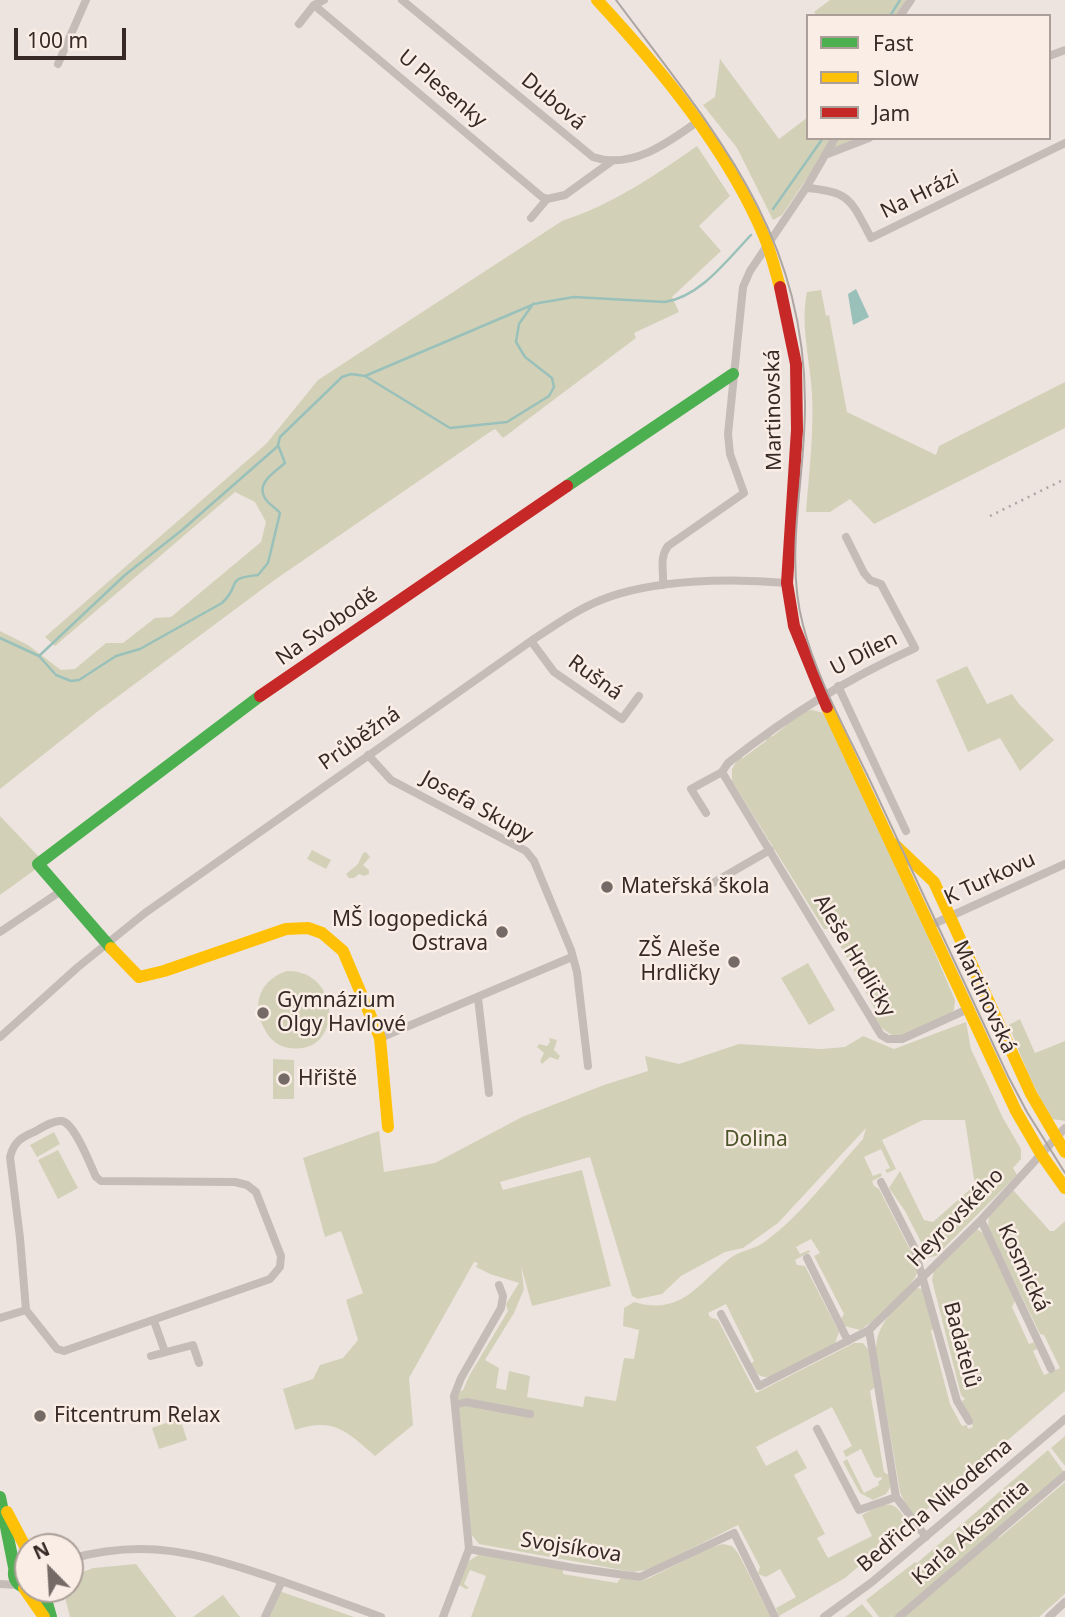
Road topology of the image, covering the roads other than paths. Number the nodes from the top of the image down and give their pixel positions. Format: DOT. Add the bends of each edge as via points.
graph roads {
  1 [pos="86,0"];
  2 [pos="324,0"];
  3 [pos="402,0"];
  4 [pos="597,0"];
  5 [pos="314,5"];
  6 [pos="299,24"];
  7 [pos="58,64"];
  8 [pos="697,122"];
  9 [pos="834,140"];
  10 [pos="864,140"];
  11 [pos="1065,143"];
  12 [pos="825,155"];
  13 [pos="612,161"];
  14 [pos="806,188"];
  15 [pos="547,199"];
  16 [pos="531,218"];
  17 [pos="767,245"];
  18 [pos="733,374"];
  19 [pos="846,537"];
  20 [pos="787,583"];
  21 [pos="663,585"];
  22 [pos="531,640"];
  23 [pos="838,686"];
  24 [pos="639,696"];
  25 [pos="822,696"];
  26 [pos="368,755"];
  27 [pos="722,772"];
  28 [pos="706,813"];
  29 [pos="878,817"];
  30 [pos="906,831"];
  31 [pos="770,850"];
  32 [pos="1065,864"];
  33 [pos="61,891"];
  34 [pos="699,891"];
  35 [pos="949,917"];
  36 [pos="929,926"];
  37 [pos="0,932"];
  38 [pos="107,943"];
  39 [pos="572,957"];
  40 [pos="478,998"];
  41 [pos="968,1009"];
  42 [pos="0,1037"];
  43 [pos="380,1038"];
  44 [pos="588,1066"];
  45 [pos="489,1093"];
  46 [pos="388,1127"];
  47 [pos="1060,1133"];
  48 [pos="1065,1152"];
  49 [pos="1041,1154"];
  50 [pos="881,1182"];
  51 [pos="1065,1188"];
  52 [pos="981,1220"];
  53 [pos="807,1258"];
  54 [pos="924,1276"];
  55 [pos="499,1285"];
  56 [pos="26,1310"];
  57 [pos="721,1314"];
  58 [pos="0,1318"];
  59 [pos="154,1321"];
  60 [pos="869,1330"];
  61 [pos="848,1341"];
  62 [pos="165,1352"];
  63 [pos="151,1356"];
  64 [pos="199,1363"];
  65 [pos="1051,1369"];
  66 [pos="454,1405"];
  67 [pos="530,1414"];
  68 [pos="1065,1419"];
  69 [pos="969,1421"];
  70 [pos="817,1429"];
  71 [pos="1065,1475"];
  72 [pos="896,1497"];
  73 [pos="0,1498"];
  74 [pos="18,1533"];
  75 [pos="926,1537"];
  76 [pos="470,1549"];
  77 [pos="84,1557"];
  78 [pos="14,1558"];
  79 [pos="282,1581"];
  80 [pos="1065,1602"];
  81 [pos="265,1617"];
  82 [pos="382,1617"];
  83 [pos="443,1617"];
  84 [pos="775,1617"];
  85 [pos="824,1617"];
  86 [pos="899,1617"];
  87 [pos="1049,1617"];
  1 -- 7 [label="street"];
  2 -- 5 [label="street"];
  3 -- 13 [label="street, Dubová" via="587,153"];
  4 -- 8 [label="street, Martinovská" via="633,37"];
  5 -- 6 [label="street"];
  5 -- 15 [label="street, U Plesenky"];
  8 -- 13 [label="street" via="645,154"];
  8 -- 17 [label="street, Martinovská" via="743,192"];
  9 -- 12 [label="street"];
  10 -- 12 [label="street"];
  11 -- 14 [label="street, Na Hrázi" via="871,238 842,194"];
  12 -- 14 [label="street"];
  13 -- 15 [label="street" via="565,195"];
  14 -- 17 [label="street"];
  15 -- 16 [label="street"];
  17 -- 18 [label="street" via="743,287"];
  17 -- 20 [label="street, Martinovská" via="787,309 797,376"];
  18 -- 21 [label="street" via="728,433 744,493 668,546 662,561"];
  18 -- 33 [label="street, Na Svobodě" via="260,696 37,864"];
  19 -- 23 [label="street, U Dílen" via="864,573 881,584 915,648"];
  20 -- 21 [label="street, Průběžná"];
  20 -- 25 [label="street, Martinovská" via="794,626"];
  21 -- 22 [label="street, Průběžná" via="600,600"];
  22 -- 24 [label="street, Rušná" via="554,672 622,719"];
  22 -- 26 [label="street, Průběžná"];
  23 -- 25 [label="street, U Dílen"];
  23 -- 30 [label="street"];
  25 -- 27 [label="street" via="758,739"];
  25 -- 29 [label="street, Martinovská"];
  26 -- 38 [label="street, Průběžná"];
  26 -- 39 [label="street, Josefa Skupy" via="391,780 526,851"];
  27 -- 28 [label="street" via="691,789"];
  27 -- 31 [label="street, Aleše Hrdličky"];
  29 -- 35 [label="street, Martinovská" via="897,850 929,874"];
  29 -- 36 [label="street, Martinovská"];
  31 -- 34 [label="street"];
  31 -- 41 [label="street, Aleše Hrdličky" via="881,1035 902,1039"];
  32 -- 35 [label="street, K Turkovu"];
  33 -- 37 [label="street"];
  33 -- 38 [label="street, Na Svobodě"];
  35 -- 36 [label="street, K Turkovu"];
  35 -- 47 [label="street, Martinovská" via="1028,1088"];
  36 -- 41 [label="street, Martinovská"];
  38 -- 42 [label="street, Průběžná"];
  38 -- 43 [label="street, Na Svobodě" via="139,977 286,929 308,928 322,933 343,951"];
  39 -- 40 [label="street"];
  39 -- 44 [label="street, Josefa Skupy"];
  40 -- 43 [label="street"];
  40 -- 45 [label="street"];
  41 -- 49 [label="street, Martinovská"];
  43 -- 46 [label="street"];
  47 -- 48 [label="street, Martinovská"];
  47 -- 49 [label="street, Heyrovského"];
  49 -- 51 [label="street, Martinovská"];
  49 -- 52 [label="street, Heyrovského"];
  50 -- 54 [label="street, Badatelů"];
  52 -- 54 [label="street, Heyrovského"];
  52 -- 65 [label="street, Kosmická"];
  53 -- 61 [label="street"];
  54 -- 60 [label="street, Heyrovského"];
  54 -- 69 [label="street, Badatelů" via="957,1401"];
  55 -- 66 [label="street" via="501,1308 461,1378"];
  56 -- 58 [label="street"];
  56 -- 59 [label="street" via="57,1349 64,1351"];
  56 -- 59 [label="street" via="10,1157 21,1138 58,1121 72,1128 102,1181 235,1182 256,1192 281,1256 280,1267 270,1279"];
  57 -- 61 [label="street, Heyrovského" via="758,1387"];
  59 -- 62 [label="street"];
  60 -- 61 [label="street, Heyrovského"];
  60 -- 72 [label="street"];
  62 -- 63 [label="street"];
  62 -- 64 [label="street" via="193,1345"];
  66 -- 67 [label="street" via="466,1402"];
  66 -- 76 [label="street"];
  68 -- 75 [label="street, Bedřicha Nikodema"];
  70 -- 72 [label="street" via="859,1510"];
  71 -- 86 [label="street, Karla Aksamita"];
  72 -- 75 [label="street"];
  73 -- 74 [label="street"];
  73 -- 78 [label="street"];
  75 -- 85 [label="street, Bedřicha Nikodema"];
  76 -- 83 [label="street"];
  76 -- 84 [label="street, Svojsíkova" via="640,1577 734,1533"];
  77 -- 79 [label="street" via="124,1550 181,1551"];
  79 -- 81 [label="street"];
  79 -- 82 [label="street"];
  80 -- 87 [label="street"];
}
